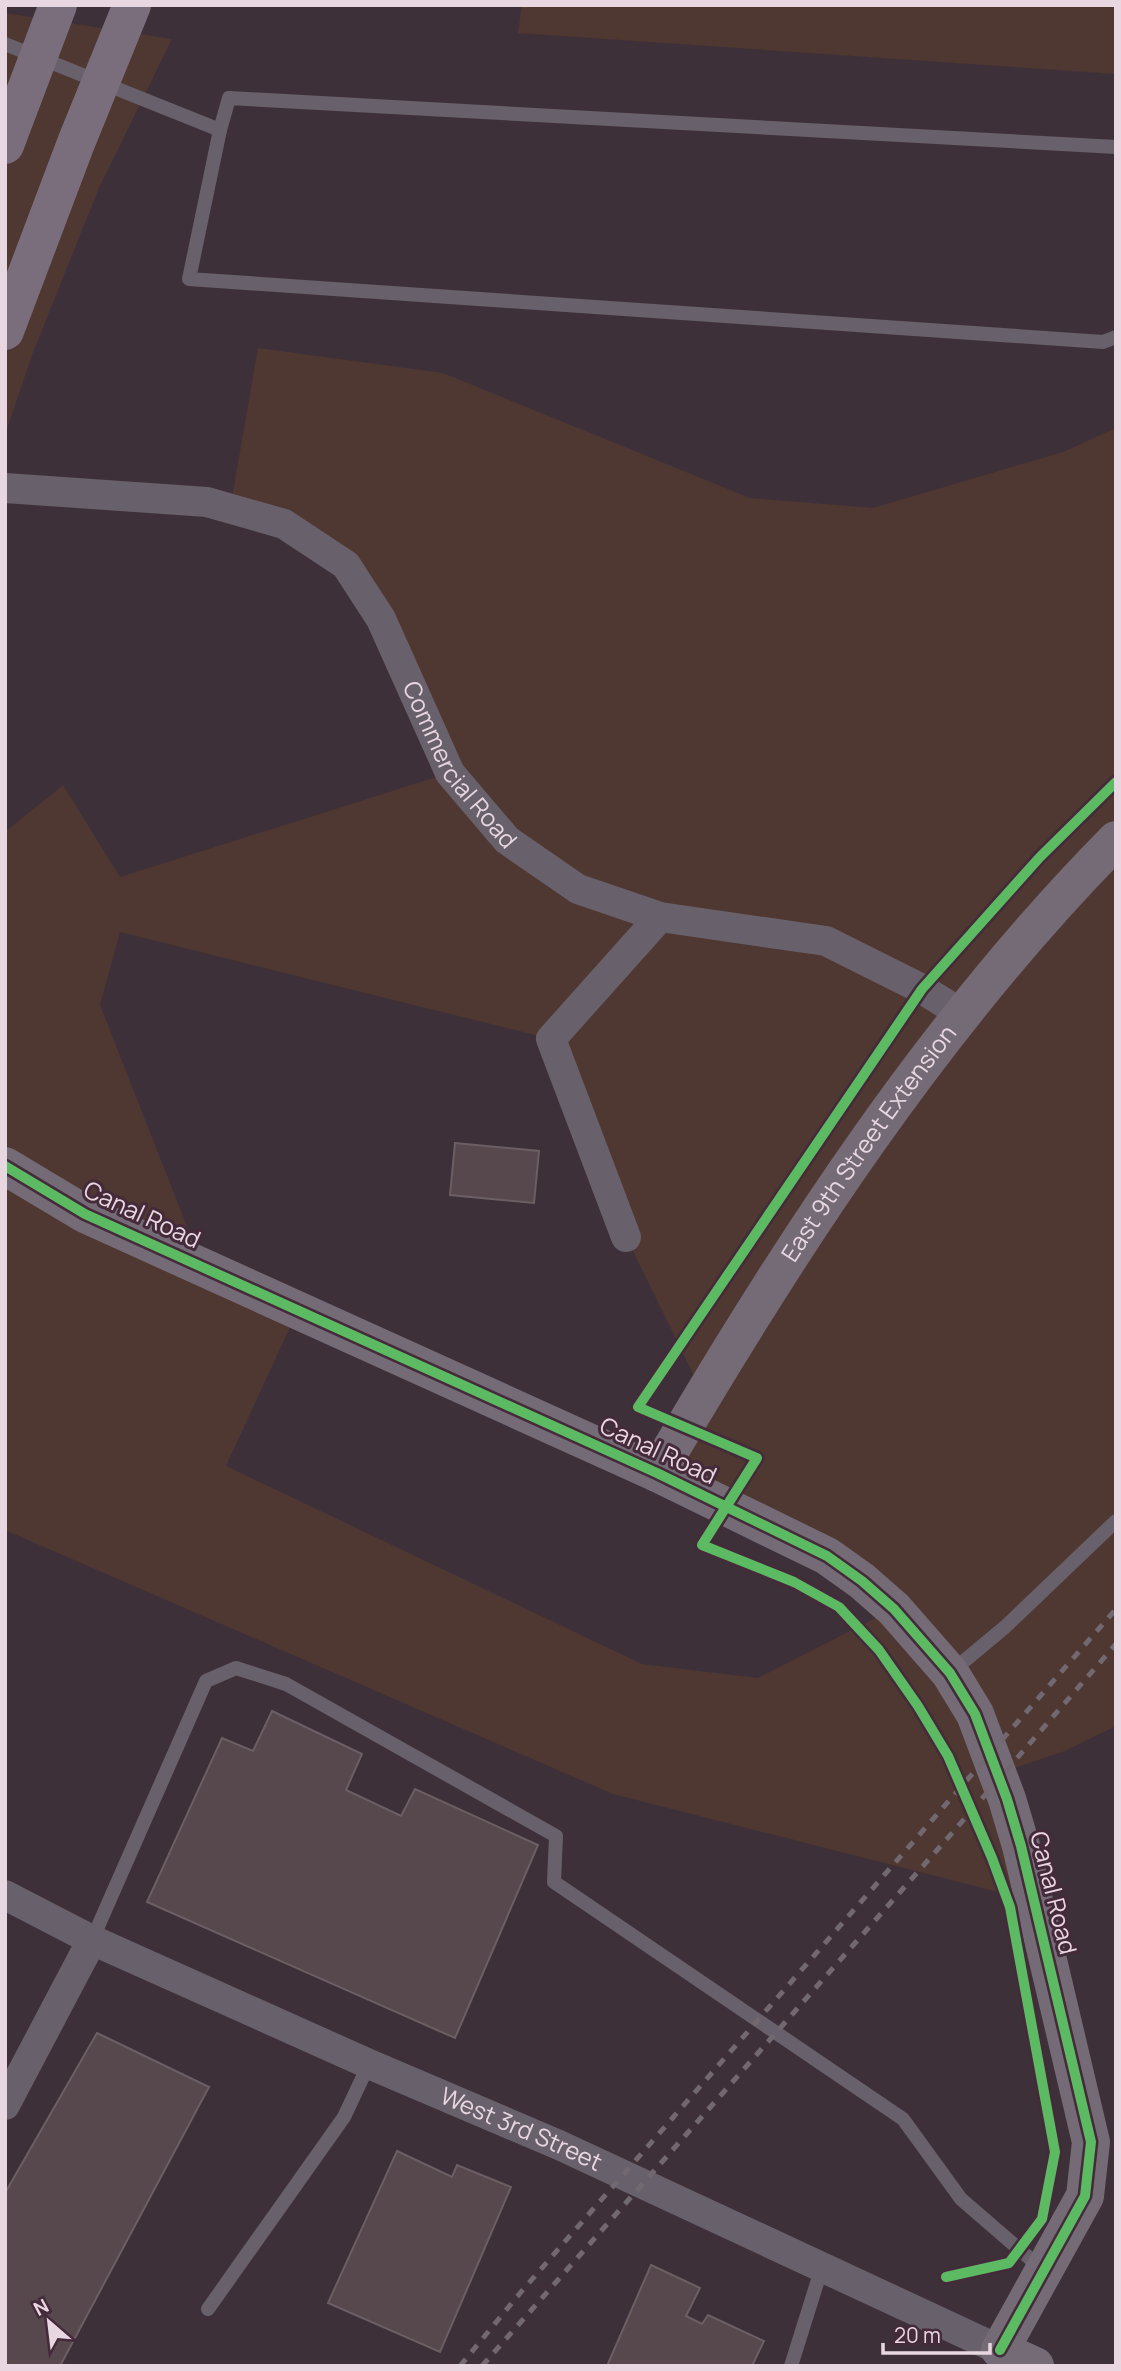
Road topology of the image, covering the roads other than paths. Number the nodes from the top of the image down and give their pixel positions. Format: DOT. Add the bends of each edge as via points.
graph roads {
  1 [pos="58,5"];
  2 [pos="132,5"];
  3 [pos="5,44"];
  4 [pos="220,130"];
  5 [pos="5,145"];
  6 [pos="1116,147"];
  7 [pos="5,331"];
  8 [pos="1116,337"];
  9 [pos="5,488"];
  10 [pos="1116,840"];
  11 [pos="660,917"];
  12 [pos="962,1014"];
  13 [pos="5,1166"];
  14 [pos="626,1237"];
  15 [pos="657,1473"];
  16 [pos="1116,1521"];
  17 [pos="950,1673"];
  18 [pos="5,1895"];
  19 [pos="92,1940"];
  20 [pos="369,2064"];
  21 [pos="5,2105"];
  22 [pos="822,2267"];
  23 [pos="1044,2270"];
  24 [pos="208,2309"];
  25 [pos="1000,2350"];
  26 [pos="792,2366"];
  27 [pos="1035,2366"];
  1 -- 5 [label="highway, bridge"];
  2 -- 7 [label="highway, bridge"];
  3 -- 4 [label="lane"];
  4 -- 6 [label="lane" via="229,98"];
  4 -- 8 [label="lane" via="189,279 1103,342"];
  9 -- 11 [label="street, Commercial Road" via="207,502 284,524 304,537 346,565 381,620 450,774 507,840 578,888"];
  10 -- 12 [label="street, East 9th Street Extension"];
  11 -- 12 [label="street, Commercial Road" via="826,941"];
  11 -- 14 [label="street" via="551,1039"];
  12 -- 15 [label="street, East 9th Street Extension" via="854,1161 744,1328"];
  13 -- 15 [label="street, Canal Road" via="85,1214"];
  15 -- 17 [label="street, Canal Road" via="827,1556 894,1609"];
  16 -- 17 [label="lane" via="1005,1628"];
  17 -- 23 [label="street, Canal Road" via="975,1714 1021,1846 1091,2142 1085,2196"];
  18 -- 19 [label="street, West 3rd Street"];
  19 -- 20 [label="street, West 3rd Street"];
  19 -- 21 [label="street"];
  19 -- 23 [label="lane" via="206,1681 236,1668 286,1684 556,1836 554,1882 903,2119 961,2199"];
  20 -- 22 [label="street, West 3rd Street" via="559,2145"];
  20 -- 24 [label="lane" via="344,2117"];
  22 -- 25 [label="street, West 3rd Street"];
  22 -- 26 [label="lane"];
  23 -- 25 [label="street, Canal Road"];
  25 -- 27 [label="street, West 3rd Street"];
}
